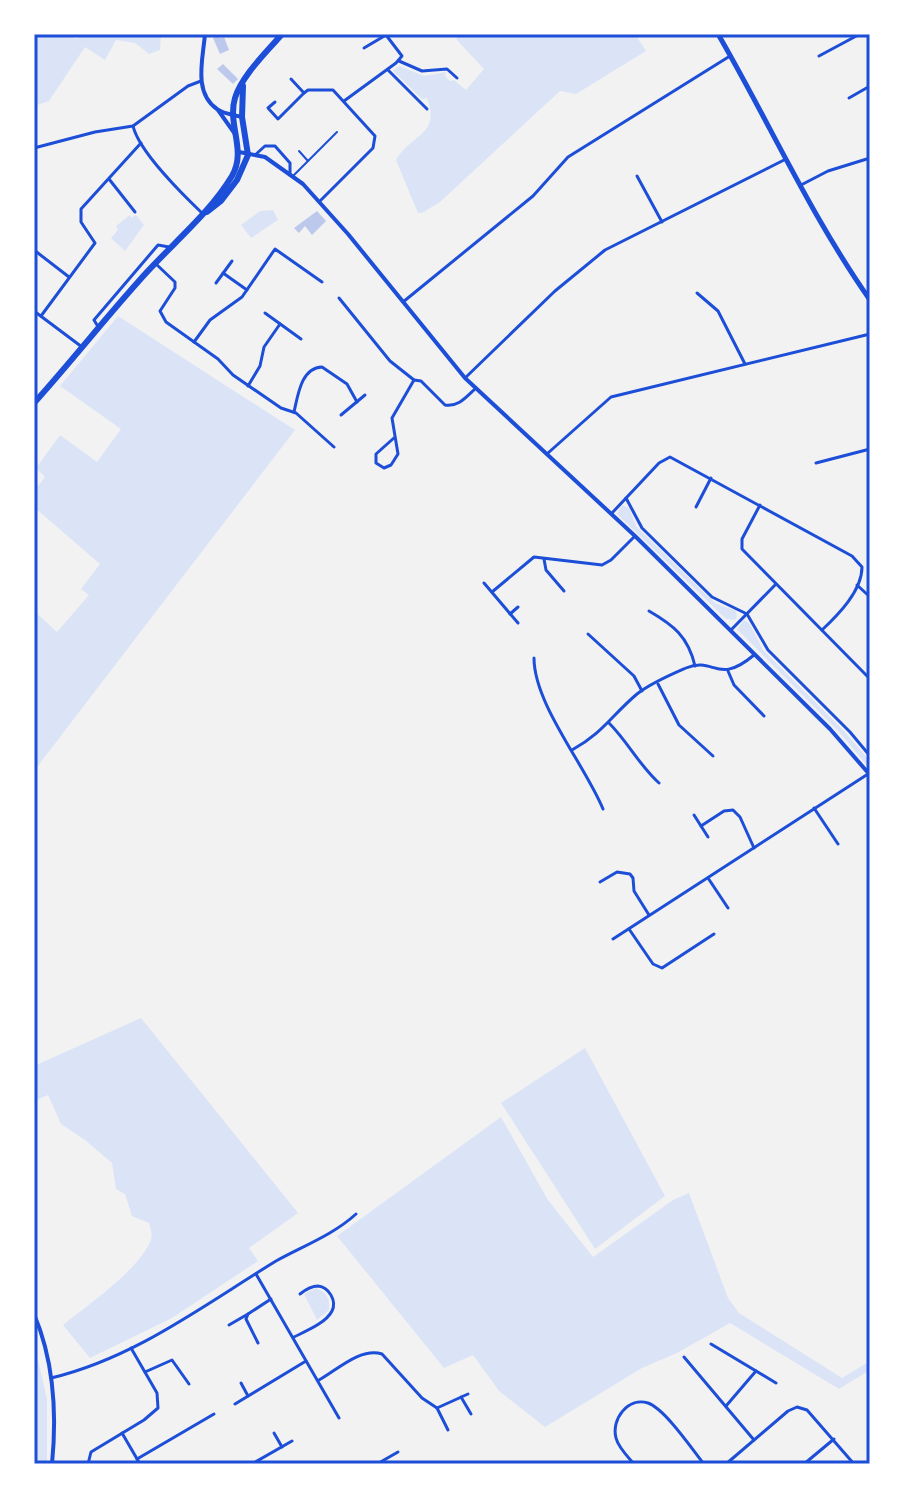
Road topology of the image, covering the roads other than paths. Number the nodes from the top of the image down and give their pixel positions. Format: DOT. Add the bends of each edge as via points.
graph roads {
  1 [pos="205,34"];
  2 [pos="282,34"];
  3 [pos="718,34"];
  4 [pos="860,34"];
  5 [pos="364,48"];
  6 [pos="730,56"];
  7 [pos="819,56"];
  8 [pos="399,61"];
  9 [pos="388,70"];
  10 [pos="453,76"];
  11 [pos="291,79"];
  12 [pos="201,81"];
  13 [pos="244,83"];
  14 [pos="870,86"];
  15 [pos="304,93"];
  16 [pos="849,98"];
  17 [pos="344,101"];
  18 [pos="275,102"];
  19 [pos="426,106"];
  20 [pos="218,110"];
  21 [pos="233,114"];
  22 [pos="242,117"];
  23 [pos="133,126"];
  24 [pos="337,132"];
  25 [pos="237,136"];
  26 [pos="141,143"];
  27 [pos="34,148"];
  28 [pos="299,151"];
  29 [pos="239,152"];
  30 [pos="252,155"];
  31 [pos="870,158"];
  32 [pos="787,159"];
  33 [pos="308,161"];
  34 [pos="291,176"];
  35 [pos="637,176"];
  36 [pos="109,179"];
  37 [pos="801,185"];
  38 [pos="319,201"];
  39 [pos="135,212"];
  40 [pos="203,215"];
  41 [pos="662,222"];
  42 [pos="170,248"];
  43 [pos="34,250"];
  44 [pos="232,261"];
  45 [pos="156,263"];
  46 [pos="223,273"];
  47 [pos="70,278"];
  48 [pos="322,282"];
  49 [pos="216,283"];
  50 [pos="247,290"];
  51 [pos="697,293"];
  52 [pos="339,298"];
  53 [pos="870,300"];
  54 [pos="403,302"];
  55 [pos="34,311"];
  56 [pos="265,313"];
  57 [pos="41,316"];
  58 [pos="280,324"];
  59 [pos="99,329"];
  60 [pos="870,334"];
  61 [pos="301,339"];
  62 [pos="194,342"];
  63 [pos="84,348"];
  64 [pos="745,364"];
  65 [pos="465,378"];
  66 [pos="414,380"];
  67 [pos="248,386"];
  68 [pos="476,388"];
  69 [pos="365,395"];
  70 [pos="357,402"];
  71 [pos="34,403"];
  72 [pos="294,412"];
  73 [pos="341,415"];
  74 [pos="395,437"];
  75 [pos="334,447"];
  76 [pos="870,449"];
  77 [pos="548,453"];
  78 [pos="816,463"];
  79 [pos="711,478"];
  80 [pos="626,498"];
  81 [pos="760,505"];
  82 [pos="696,507"];
  83 [pos="611,513"];
  84 [pos="635,536"];
  85 [pos="544,559"];
  86 [pos="484,583"];
  87 [pos="776,584"];
  88 [pos="857,585"];
  89 [pos="564,591"];
  90 [pos="492,592"];
  91 [pos="870,597"];
  92 [pos="518,607"];
  93 [pos="649,611"];
  94 [pos="510,614"];
  95 [pos="747,614"];
  96 [pos="518,623"];
  97 [pos="731,630"];
  98 [pos="822,630"];
  99 [pos="588,634"];
  100 [pos="755,654"];
  101 [pos="534,658"];
  102 [pos="695,666"];
  103 [pos="728,671"];
  104 [pos="870,679"];
  105 [pos="657,683"];
  106 [pos="642,691"];
  107 [pos="764,716"];
  108 [pos="609,723"];
  109 [pos="572,750"];
  110 [pos="713,756"];
  111 [pos="870,756"];
  112 [pos="870,774"];
  113 [pos="659,783"];
  114 [pos="814,808"];
  115 [pos="603,809"];
  116 [pos="694,815"];
  117 [pos="701,826"];
  118 [pos="708,837"];
  119 [pos="838,844"];
  120 [pos="754,848"];
  121 [pos="708,877"];
  122 [pos="600,882"];
  123 [pos="728,908"];
  124 [pos="650,916"];
  125 [pos="629,929"];
  126 [pos="714,934"];
  127 [pos="613,939"];
  128 [pos="356,1214"];
  129 [pos="256,1274"];
  130 [pos="300,1294"];
  131 [pos="271,1299"];
  132 [pos="34,1314"];
  133 [pos="248,1314"];
  134 [pos="229,1325"];
  135 [pos="254,1335"];
  136 [pos="248,1338"];
  137 [pos="293,1338"];
  138 [pos="258,1343"];
  139 [pos="711,1344"];
  140 [pos="131,1348"];
  141 [pos="684,1357"];
  142 [pos="306,1361"];
  143 [pos="756,1371"];
  144 [pos="145,1372"];
  145 [pos="51,1378"];
  146 [pos="318,1381"];
  147 [pos="241,1383"];
  148 [pos="776,1383"];
  149 [pos="189,1384"];
  150 [pos="468,1394"];
  151 [pos="248,1396"];
  152 [pos="461,1397"];
  153 [pos="235,1404"];
  154 [pos="726,1406"];
  155 [pos="437,1408"];
  156 [pos="214,1414"];
  157 [pos="471,1414"];
  158 [pos="339,1418"];
  159 [pos="448,1430"];
  160 [pos="122,1433"];
  161 [pos="274,1433"];
  162 [pos="834,1439"];
  163 [pos="754,1440"];
  164 [pos="292,1441"];
  165 [pos="282,1447"];
  166 [pos="398,1452"];
  167 [pos="735,1457"];
  168 [pos="137,1459"];
  169 [pos="631,1463"];
  170 [pos="52,1464"];
  171 [pos="88,1464"];
  172 [pos="140,1464"];
  173 [pos="252,1464"];
  174 [pos="377,1464"];
  175 [pos="553,1464"];
  176 [pos="564,1464"];
  177 [pos="704,1464"];
  178 [pos="726,1464"];
  179 [pos="740,1464"];
  180 [pos="804,1464"];
  181 [pos="854,1464"];
  1 -- 12 [label="street"];
  2 -- 13 [label="highway"];
  3 -- 6 [label="main road"];
  4 -- 7 [label="street"];
  5 -- 8 [label="street" via="386,35 402,53"];
  6 -- 32 [label="main road"];
  6 -- 54 [label="street" via="568,157 533,196"];
  8 -- 9 [label="street"];
  8 -- 10 [label="street" via="416,70 443,68"];
  9 -- 17 [label="street"];
  9 -- 19 [label="street"];
  11 -- 15 [label="street"];
  12 -- 20 [label="street"];
  12 -- 23 [label="street"];
  13 -- 21 [label="highway"];
  13 -- 22 [label="highway"];
  14 -- 16 [label="street"];
  15 -- 17 [label="street" via="328,89"];
  15 -- 18 [label="street" via="278,119 268,108"];
  17 -- 38 [label="street" via="372,130 375,142"];
  20 -- 21 [label="street"];
  20 -- 25 [label="street"];
  21 -- 22 [label="street"];
  21 -- 25 [label="highway"];
  22 -- 30 [label="highway"];
  23 -- 26 [label="street"];
  23 -- 27 [label="street"];
  24 -- 33 [label="lane"];
  25 -- 29 [label="highway"];
  26 -- 36 [label="street"];
  26 -- 40 [label="street"];
  28 -- 33 [label="lane"];
  29 -- 30 [label="street"];
  29 -- 40 [label="highway" via="233,174"];
  30 -- 34 [label="street" via="265,157"];
  30 -- 34 [label="street" via="275,146 290,163"];
  30 -- 40 [label="highway" via="221,201"];
  31 -- 37 [label="street"];
  32 -- 37 [label="main road"];
  32 -- 41 [label="street"];
  33 -- 34 [label="lane"];
  34 -- 38 [label="street"];
  35 -- 41 [label="street"];
  36 -- 39 [label="street"];
  36 -- 47 [label="street" via="81,209 81,222 95,243"];
  37 -- 53 [label="main road"];
  38 -- 54 [label="street"];
  40 -- 42 [label="highway"];
  41 -- 65 [label="street" via="605,250"];
  42 -- 45 [label="highway"];
  42 -- 59 [label="street" via="158,245 125,282 94,320"];
  43 -- 47 [label="street"];
  44 -- 46 [label="street"];
  45 -- 59 [label="highway"];
  45 -- 62 [label="street" via="175,282 162,317"];
  46 -- 49 [label="street"];
  46 -- 50 [label="street"];
  47 -- 57 [label="street"];
  48 -- 50 [label="street" via="275,249"];
  50 -- 62 [label="street" via="210,320"];
  51 -- 64 [label="street" via="718,311"];
  52 -- 66 [label="street" via="390,361"];
  54 -- 65 [label="street"];
  55 -- 57 [label="street"];
  56 -- 58 [label="street"];
  57 -- 63 [label="street"];
  58 -- 61 [label="street"];
  58 -- 67 [label="street"];
  59 -- 63 [label="highway"];
  60 -- 64 [label="street"];
  62 -- 67 [label="street"];
  63 -- 71 [label="highway"];
  64 -- 77 [label="street" via="611,397"];
  65 -- 68 [label="street"];
  66 -- 68 [label="street" via="445,405 461,402"];
  66 -- 74 [label="street" via="392,418"];
  67 -- 72 [label="street"];
  68 -- 77 [label="street"];
  69 -- 70 [label="street"];
  70 -- 72 [label="street" via="347,384 317,366 303,381"];
  70 -- 73 [label="street"];
  72 -- 75 [label="street"];
  74 -- 74 [label="street" via="376,454 380,467 396,460"];
  76 -- 78 [label="street"];
  77 -- 83 [label="street"];
  79 -- 80 [label="street" via="670,457"];
  79 -- 81 [label="street"];
  79 -- 82 [label="street"];
  80 -- 83 [label="street"];
  80 -- 95 [label="street" via="642,528 712,597"];
  81 -- 87 [label="street" via="740,544"];
  81 -- 88 [label="street" via="858,561 862,575"];
  83 -- 84 [label="street"];
  84 -- 85 [label="street" via="602,565"];
  84 -- 97 [label="street"];
  85 -- 89 [label="street" via="546,570"];
  85 -- 90 [label="street" via="530,559"];
  86 -- 90 [label="street"];
  87 -- 95 [label="street"];
  87 -- 98 [label="street"];
  88 -- 91 [label="street"];
  88 -- 98 [label="street"];
  90 -- 94 [label="street"];
  92 -- 94 [label="street"];
  93 -- 102 [label="street" via="678,630"];
  94 -- 96 [label="street"];
  95 -- 97 [label="street"];
  95 -- 111 [label="street" via="768,650"];
  97 -- 100 [label="street"];
  98 -- 104 [label="street"];
  99 -- 106 [label="street" via="634,676"];
  100 -- 103 [label="street"];
  100 -- 112 [label="street"];
  101 -- 109 [label="street" via="538,685"];
  102 -- 103 [label="street"];
  102 -- 105 [label="street"];
  103 -- 107 [label="street" via="734,685"];
  105 -- 106 [label="street"];
  105 -- 110 [label="street" via="679,725"];
  106 -- 108 [label="street"];
  108 -- 109 [label="street"];
  108 -- 113 [label="street"];
  109 -- 115 [label="street"];
  112 -- 114 [label="street"];
  114 -- 119 [label="street"];
  114 -- 120 [label="street"];
  116 -- 117 [label="street"];
  117 -- 118 [label="street"];
  117 -- 120 [label="street" via="733,810"];
  120 -- 121 [label="street"];
  121 -- 123 [label="street"];
  121 -- 124 [label="street"];
  122 -- 124 [label="street" via="621,871 630,874"];
  124 -- 125 [label="street"];
  125 -- 126 [label="street" via="662,968"];
  125 -- 127 [label="street"];
  128 -- 129 [label="street"];
  129 -- 131 [label="street"];
  129 -- 140 [label="street"];
  130 -- 137 [label="street" via="322,1287 334,1303 329,1315"];
  131 -- 133 [label="street"];
  131 -- 137 [label="street"];
  132 -- 145 [label="street"];
  133 -- 134 [label="street"];
  133 -- 135 [label="street"];
  135 -- 136 [label="street"];
  135 -- 138 [label="street"];
  137 -- 142 [label="street"];
  139 -- 143 [label="street"];
  140 -- 144 [label="street"];
  140 -- 145 [label="street"];
  141 -- 154 [label="street"];
  142 -- 146 [label="street"];
  142 -- 151 [label="street"];
  143 -- 148 [label="street"];
  143 -- 154 [label="street"];
  144 -- 149 [label="street" via="172,1360"];
  144 -- 160 [label="street" via="157,1393 158,1408"];
  145 -- 170 [label="street"];
  146 -- 155 [label="street" via="361,1355 376,1352"];
  146 -- 158 [label="street"];
  147 -- 151 [label="street"];
  150 -- 152 [label="street"];
  151 -- 153 [label="street"];
  152 -- 155 [label="street"];
  152 -- 157 [label="street"];
  154 -- 163 [label="street"];
  155 -- 159 [label="street"];
  156 -- 168 [label="street"];
  160 -- 168 [label="street"];
  160 -- 171 [label="street" via="91,1452"];
  161 -- 165 [label="street"];
  162 -- 163 [label="street" via="807,1410 797,1407"];
  162 -- 180 [label="street"];
  162 -- 181 [label="street"];
  163 -- 167 [label="street"];
  164 -- 165 [label="street"];
  165 -- 173 [label="street"];
  166 -- 174 [label="street"];
  167 -- 178 [label="street"];
  167 -- 179 [label="street"];
  168 -- 172 [label="street"];
  169 -- 177 [label="street" via="616,1440 615,1426 620,1413 637,1402 659,1410"];
  175 -- 176 [label="street"];
}
